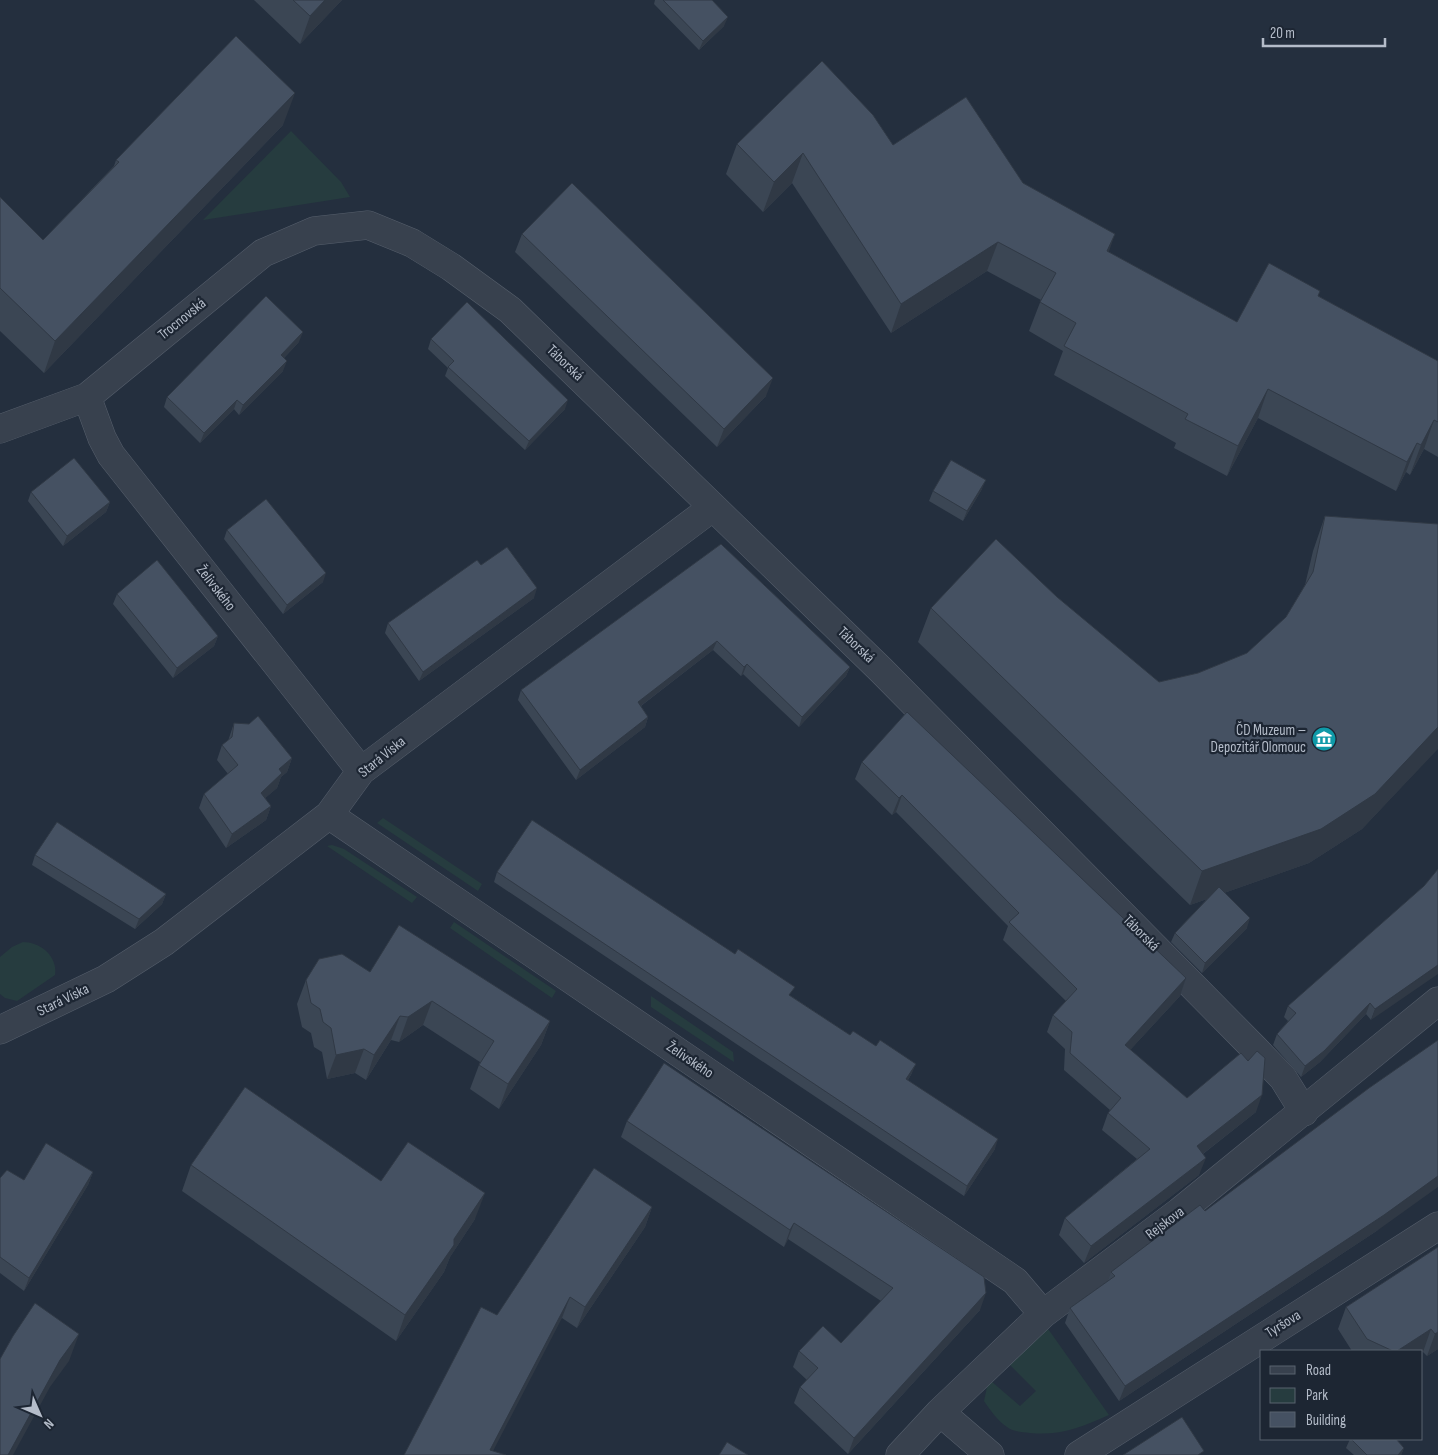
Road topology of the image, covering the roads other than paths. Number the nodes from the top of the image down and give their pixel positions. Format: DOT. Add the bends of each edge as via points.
graph roads {
  1 [pos="368,225"];
  2 [pos="87,397"];
  3 [pos="0,429"];
  4 [pos="713,507"];
  5 [pos="360,771"];
  6 [pos="329,815"];
  7 [pos="1438,1000"];
  8 [pos="0,1030"];
  9 [pos="1304,1112"];
  10 [pos="1438,1226"];
  11 [pos="1043,1314"];
  12 [pos="940,1412"];
  13 [pos="900,1455"];
  14 [pos="990,1455"];
  15 [pos="1079,1455"];
  1 -- 2 [label="street, Trocnovská" via="314,231 263,253"];
  1 -- 4 [label="street, Táborská" via="412,243 510,310"];
  2 -- 3 [label="street, Trocnovská"];
  2 -- 5 [label="street, Želivského" via="111,455"];
  4 -- 5 [label="street, Stará Víska"];
  4 -- 9 [label="street, Táborská" via="881,670 1256,1049 1283,1078"];
  5 -- 6 [label="street, Stará Víska"];
  6 -- 8 [label="street, Stará Víska" via="138,960"];
  6 -- 11 [label="street, Želivského" via="1015,1281"];
  7 -- 9 [label="street, Rejskova"];
  9 -- 11 [label="street, Rejskova" via="1179,1212"];
  10 -- 15 [label="street, Tyršova"];
  11 -- 12 [label="street, Rejskova"];
  12 -- 13 [label="street, Rejskova"];
  12 -- 14 [label="street"];
}
